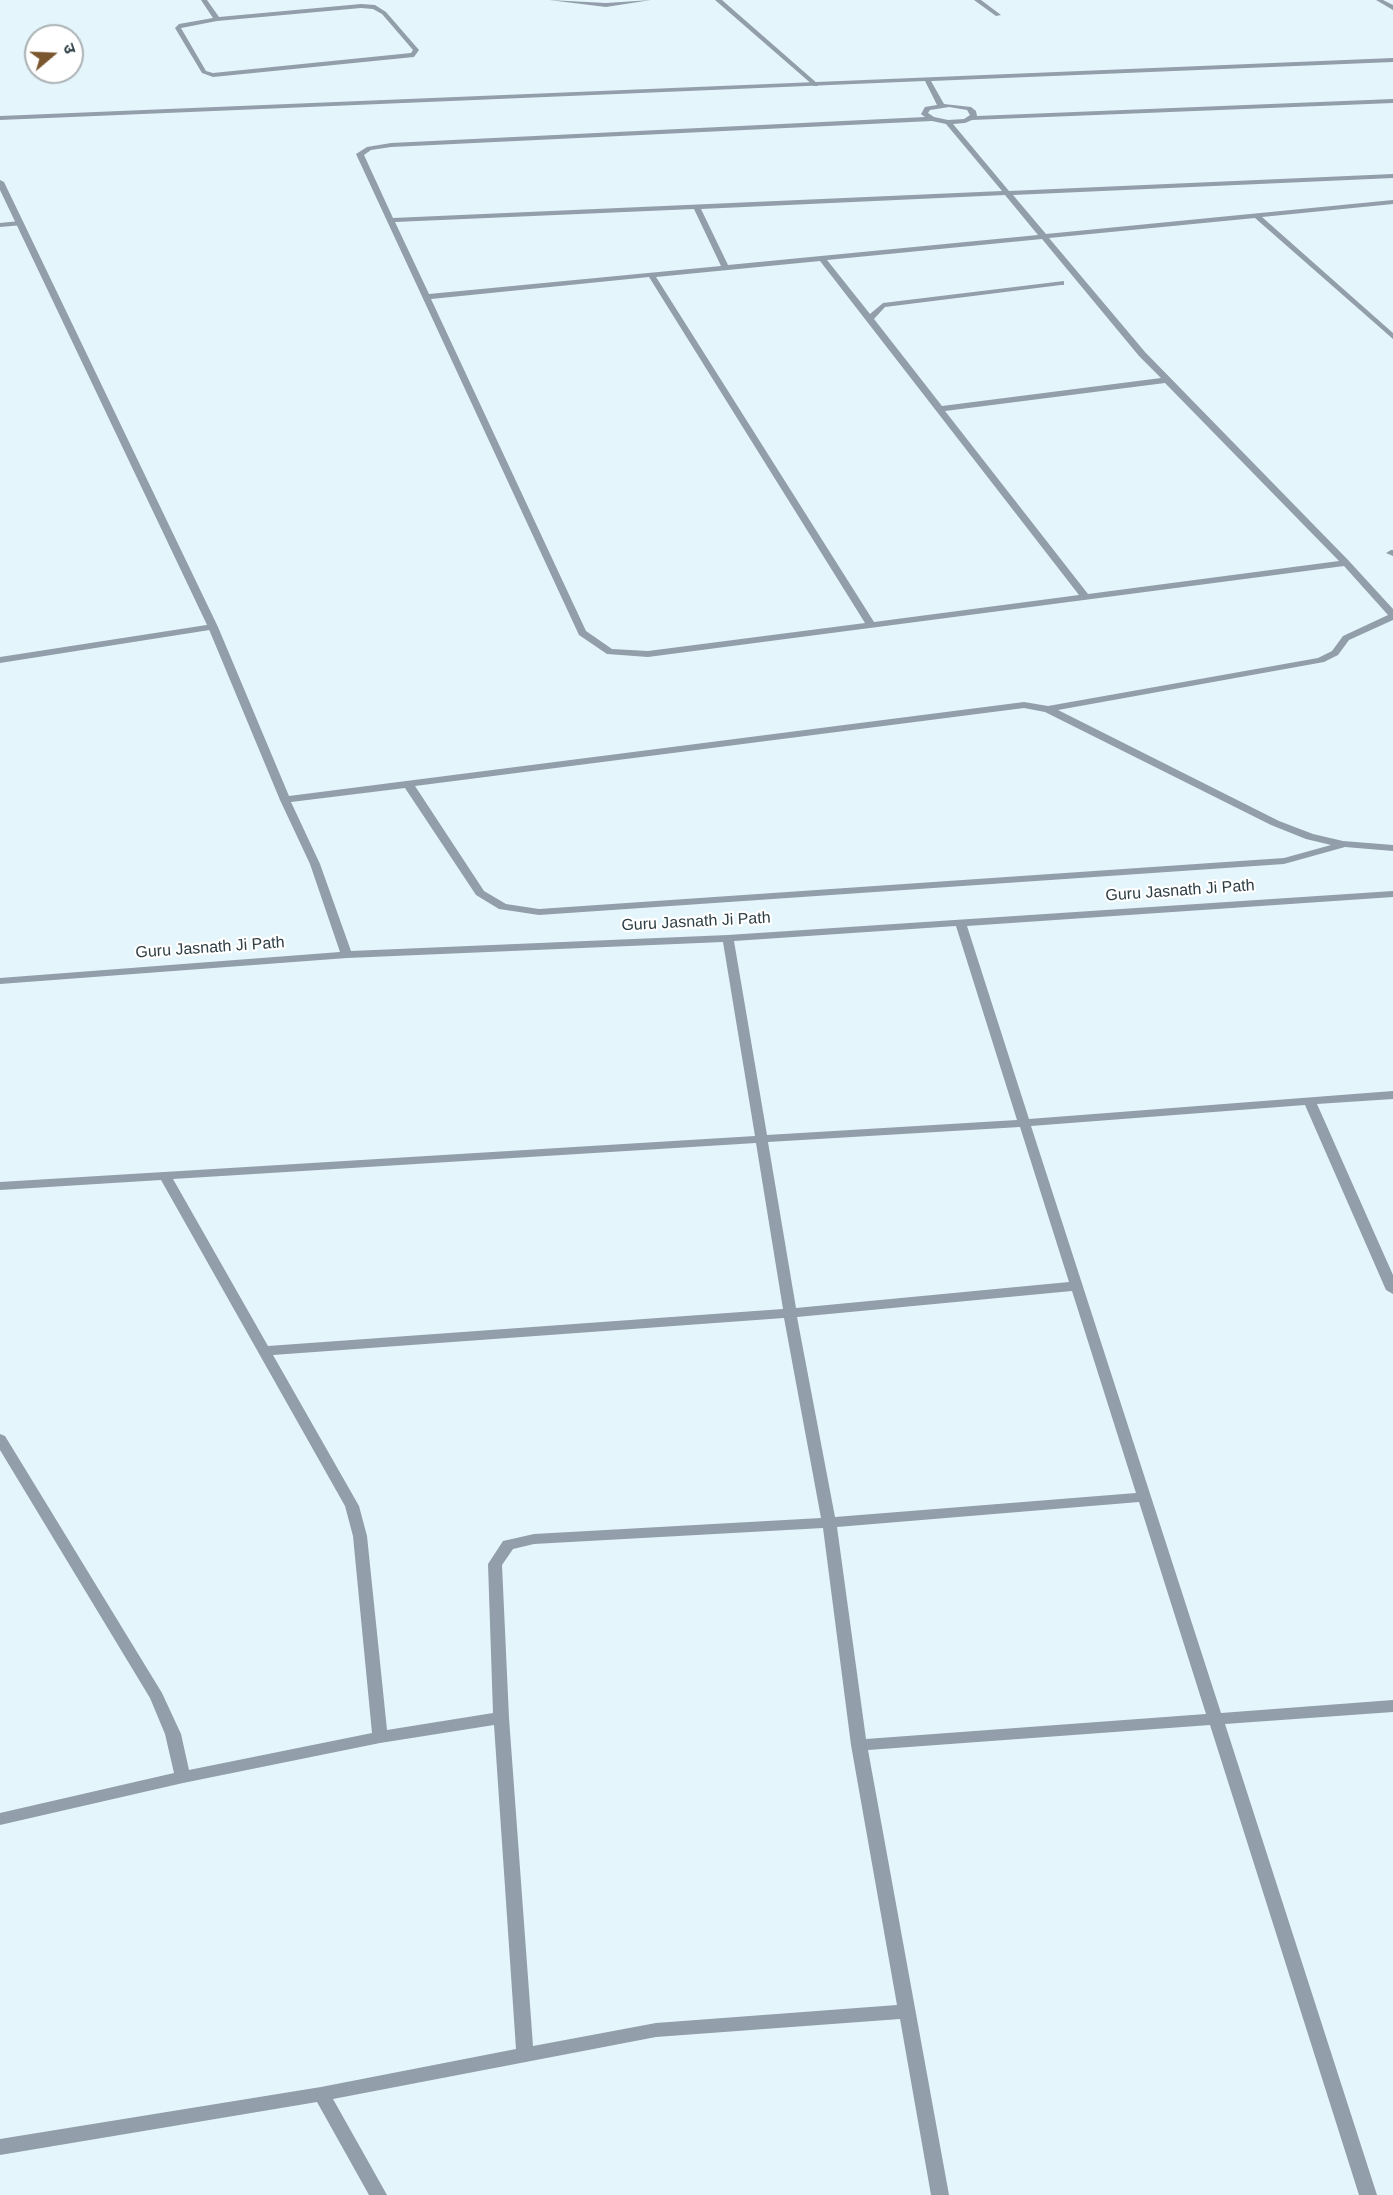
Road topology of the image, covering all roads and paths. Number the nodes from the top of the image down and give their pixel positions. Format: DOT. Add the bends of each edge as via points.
graph roads {
  1 [pos="204,0"];
  2 [pos="314,0"];
  3 [pos="552,0"];
  4 [pos="648,0"];
  5 [pos="718,0"];
  6 [pos="977,0"];
  7 [pos="1379,0"];
  8 [pos="320,8"];
  9 [pos="1393,8"];
  10 [pos="999,15"];
  11 [pos="217,19"];
  12 [pos="1393,60"];
  13 [pos="927,80"];
  14 [pos="816,85"];
  15 [pos="1393,101"];
  16 [pos="941,105"];
  17 [pos="0,118"];
  18 [pos="971,118"];
  19 [pos="932,119"];
  20 [pos="948,122"];
  21 [pos="1393,176"];
  22 [pos="0,182"];
  23 [pos="1008,195"];
  24 [pos="1393,202"];
  25 [pos="696,207"];
  26 [pos="1257,216"];
  27 [pos="390,220"];
  28 [pos="20,223"];
  29 [pos="0,225"];
  30 [pos="1042,236"];
  31 [pos="822,258"];
  32 [pos="726,268"];
  33 [pos="651,275"];
  34 [pos="1061,283"];
  35 [pos="426,297"];
  36 [pos="870,319"];
  37 [pos="1393,337"];
  38 [pos="1168,380"];
  39 [pos="940,410"];
  40 [pos="1346,563"];
  41 [pos="1085,596"];
  42 [pos="1393,616"];
  43 [pos="871,625"];
  44 [pos="213,627"];
  45 [pos="0,660"];
  46 [pos="1048,709"];
  47 [pos="408,784"];
  48 [pos="285,800"];
  49 [pos="1343,844"];
  50 [pos="1393,848"];
  51 [pos="1393,894"];
  52 [pos="960,922"];
  53 [pos="728,938"];
  54 [pos="347,955"];
  55 [pos="0,981"];
  56 [pos="1393,1095"];
  57 [pos="1309,1101"];
  58 [pos="1024,1123"];
  59 [pos="761,1138"];
  60 [pos="165,1176"];
  61 [pos="0,1186"];
  62 [pos="1388,1269"];
  63 [pos="1076,1286"];
  64 [pos="1393,1290"];
  65 [pos="790,1313"];
  66 [pos="264,1351"];
  67 [pos="0,1439"];
  68 [pos="1143,1497"];
  69 [pos="829,1524"];
  70 [pos="1393,1706"];
  71 [pos="501,1718"];
  72 [pos="1215,1720"];
  73 [pos="380,1737"];
  74 [pos="859,1745"];
  75 [pos="183,1777"];
  76 [pos="0,1819"];
  77 [pos="907,2011"];
  78 [pos="525,2055"];
  79 [pos="321,2094"];
  80 [pos="0,2147"];
  81 [pos="378,2195"];
  82 [pos="940,2195"];
  83 [pos="1368,2195"];
  1 -- 11 [label="street"];
  2 -- 8 [label="street"];
  3 -- 4 [label="street" via="606,4"];
  5 -- 14 [label="street"];
  6 -- 10 [label="street"];
  7 -- 9 [label="street"];
  8 -- 11 [label="street"];
  8 -- 11 [label="street" via="375,7 416,50 414,56 213,75 204,72 178,28"];
  12 -- 13 [label="street"];
  13 -- 14 [label="street"];
  13 -- 16 [label="street"];
  14 -- 17 [label="street"];
  15 -- 18 [label="street"];
  16 -- 18 [label="street" via="969,108 975,113"];
  16 -- 19 [label="street" via="924,111"];
  18 -- 20 [label="street"];
  19 -- 20 [label="street"];
  19 -- 27 [label="street" via="369,148 360,154"];
  20 -- 23 [label="street"];
  21 -- 23 [label="street"];
  22 -- 28 [label="street"];
  23 -- 25 [label="street"];
  23 -- 30 [label="street"];
  24 -- 26 [label="street"];
  25 -- 27 [label="street"];
  25 -- 32 [label="street"];
  26 -- 30 [label="street"];
  26 -- 37 [label="street"];
  27 -- 35 [label="street"];
  28 -- 29 [label="street"];
  28 -- 44 [label="street"];
  30 -- 31 [label="street"];
  30 -- 38 [label="street"];
  31 -- 32 [label="street"];
  31 -- 36 [label="street"];
  32 -- 33 [label="street"];
  33 -- 35 [label="street"];
  33 -- 43 [label="street"];
  34 -- 36 [label="street" via="884,306"];
  35 -- 43 [label="street" via="582,633 610,652 648,654"];
  36 -- 39 [label="street"];
  38 -- 39 [label="street"];
  38 -- 40 [label="street"];
  39 -- 41 [label="street"];
  40 -- 41 [label="street"];
  40 -- 42 [label="street"];
  41 -- 43 [label="street"];
  42 -- 46 [label="street" via="1346,638 1335,653 1321,660"];
  44 -- 45 [label="street"];
  44 -- 48 [label="street"];
  46 -- 47 [label="street" via="1024,705 995,707"];
  46 -- 49 [label="street" via="1275,823 1310,837"];
  47 -- 48 [label="street"];
  47 -- 49 [label="street" via="480,893 503,907 539,912 1284,861"];
  48 -- 54 [label="street" via="315,864"];
  49 -- 50 [label="street"];
  51 -- 52 [label="street, Guru Jasnath Ji Path"];
  52 -- 53 [label="street, Guru Jasnath Ji Path"];
  52 -- 58 [label="street"];
  53 -- 54 [label="street, Guru Jasnath Ji Path"];
  53 -- 59 [label="street"];
  54 -- 55 [label="street, Guru Jasnath Ji Path"];
  56 -- 57 [label="street"];
  57 -- 58 [label="street"];
  57 -- 62 [label="street"];
  58 -- 59 [label="street"];
  58 -- 63 [label="street"];
  59 -- 60 [label="street"];
  59 -- 65 [label="street"];
  60 -- 61 [label="street"];
  60 -- 66 [label="street"];
  62 -- 64 [label="street"];
  63 -- 65 [label="street"];
  63 -- 68 [label="street"];
  65 -- 66 [label="street"];
  65 -- 69 [label="street"];
  66 -- 73 [label="street" via="352,1506 360,1536"];
  67 -- 75 [label="street" via="157,1697 173,1734"];
  68 -- 69 [label="street"];
  68 -- 72 [label="street"];
  69 -- 71 [label="street" via="534,1539 508,1545 495,1564"];
  69 -- 74 [label="street"];
  70 -- 72 [label="street"];
  71 -- 73 [label="street"];
  71 -- 78 [label="street"];
  72 -- 74 [label="street"];
  72 -- 83 [label="street"];
  73 -- 75 [label="street"];
  74 -- 77 [label="street"];
  75 -- 76 [label="street"];
  77 -- 78 [label="street" via="656,2030"];
  77 -- 82 [label="street"];
  78 -- 79 [label="street"];
  79 -- 80 [label="street"];
  79 -- 81 [label="street"];
}
